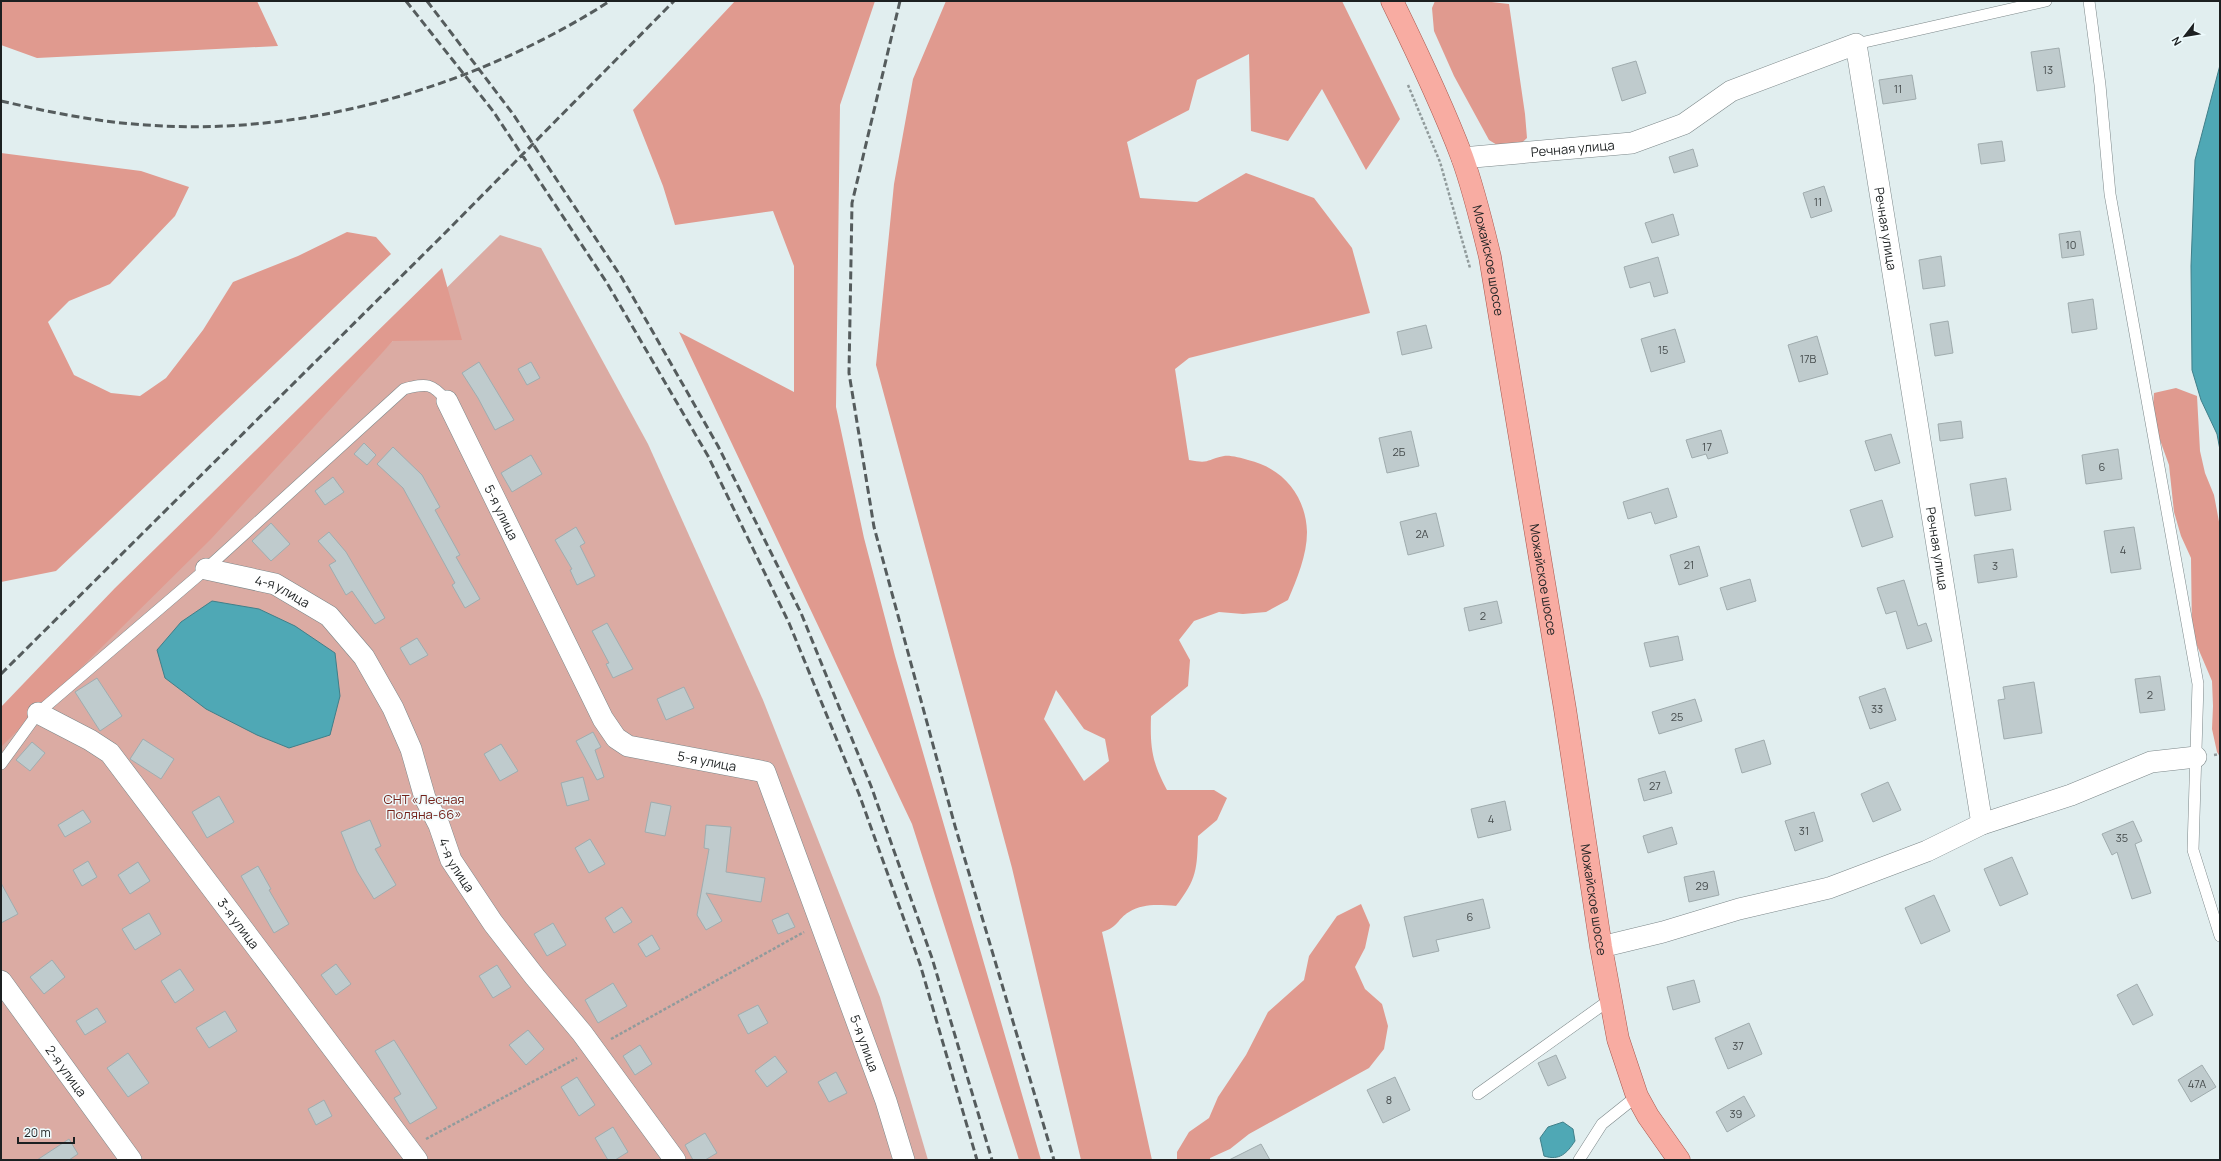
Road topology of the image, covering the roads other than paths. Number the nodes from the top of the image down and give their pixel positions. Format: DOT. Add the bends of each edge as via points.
graph roads {
  1 [pos="1392,1"];
  2 [pos="2046,1"];
  3 [pos="2089,1"];
  4 [pos="1856,44"];
  5 [pos="1462,158"];
  6 [pos="447,402"];
  7 [pos="206,569"];
  8 [pos="38,713"];
  9 [pos="2196,757"];
  10 [pos="1,764"];
  11 [pos="1982,824"];
  12 [pos="2220,936"];
  13 [pos="1601,947"];
  14 [pos="1,982"];
  15 [pos="1611,999"];
  16 [pos="1478,1094"];
  17 [pos="1637,1096"];
  18 [pos="131,1160"];
  19 [pos="417,1160"];
  20 [pos="676,1160"];
  21 [pos="904,1160"];
  22 [pos="1579,1160"];
  23 [pos="1679,1160"];
  1 -- 5 [label="main road, Можайское шоссе" via="1437,96"];
  2 -- 4 [label="lane"];
  3 -- 9 [label="lane" via="2110,194 2198,684"];
  4 -- 5 [label="street, Речная улица" via="1731,92 1684,124 1632,143"];
  4 -- 11 [label="street, Речная улица"];
  5 -- 13 [label="main road, Можайское шоссе" via="1490,257 1500,312"];
  6 -- 7 [label="lane" via="436,388 421,385 404,389"];
  6 -- 21 [label="street, 5-я улица" via="603,719 616,738 628,746 765,772 886,1101"];
  7 -- 8 [label="lane"];
  7 -- 20 [label="street, 4-я улица" via="275,584 329,616 364,657 393,708 411,749 425,798 439,825 451,860 493,923 582,1033"];
  8 -- 10 [label="lane"];
  8 -- 19 [label="street, 3-я улица" via="110,753"];
  9 -- 11 [label="street" via="2151,762 2072,795"];
  9 -- 12 [label="lane" via="2193,850"];
  11 -- 13 [label="street" via="1927,851 1829,888 1739,909"];
  13 -- 15 [label="main road, Можайское шоссе"];
  14 -- 18 [label="street, 2-я улица"];
  15 -- 16 [label="lane"];
  15 -- 17 [label="main road, Можайское шоссе" via="1618,1039"];
  17 -- 22 [label="lane" via="1602,1124"];
  17 -- 23 [label="main road, Можайское шоссе"];
}
